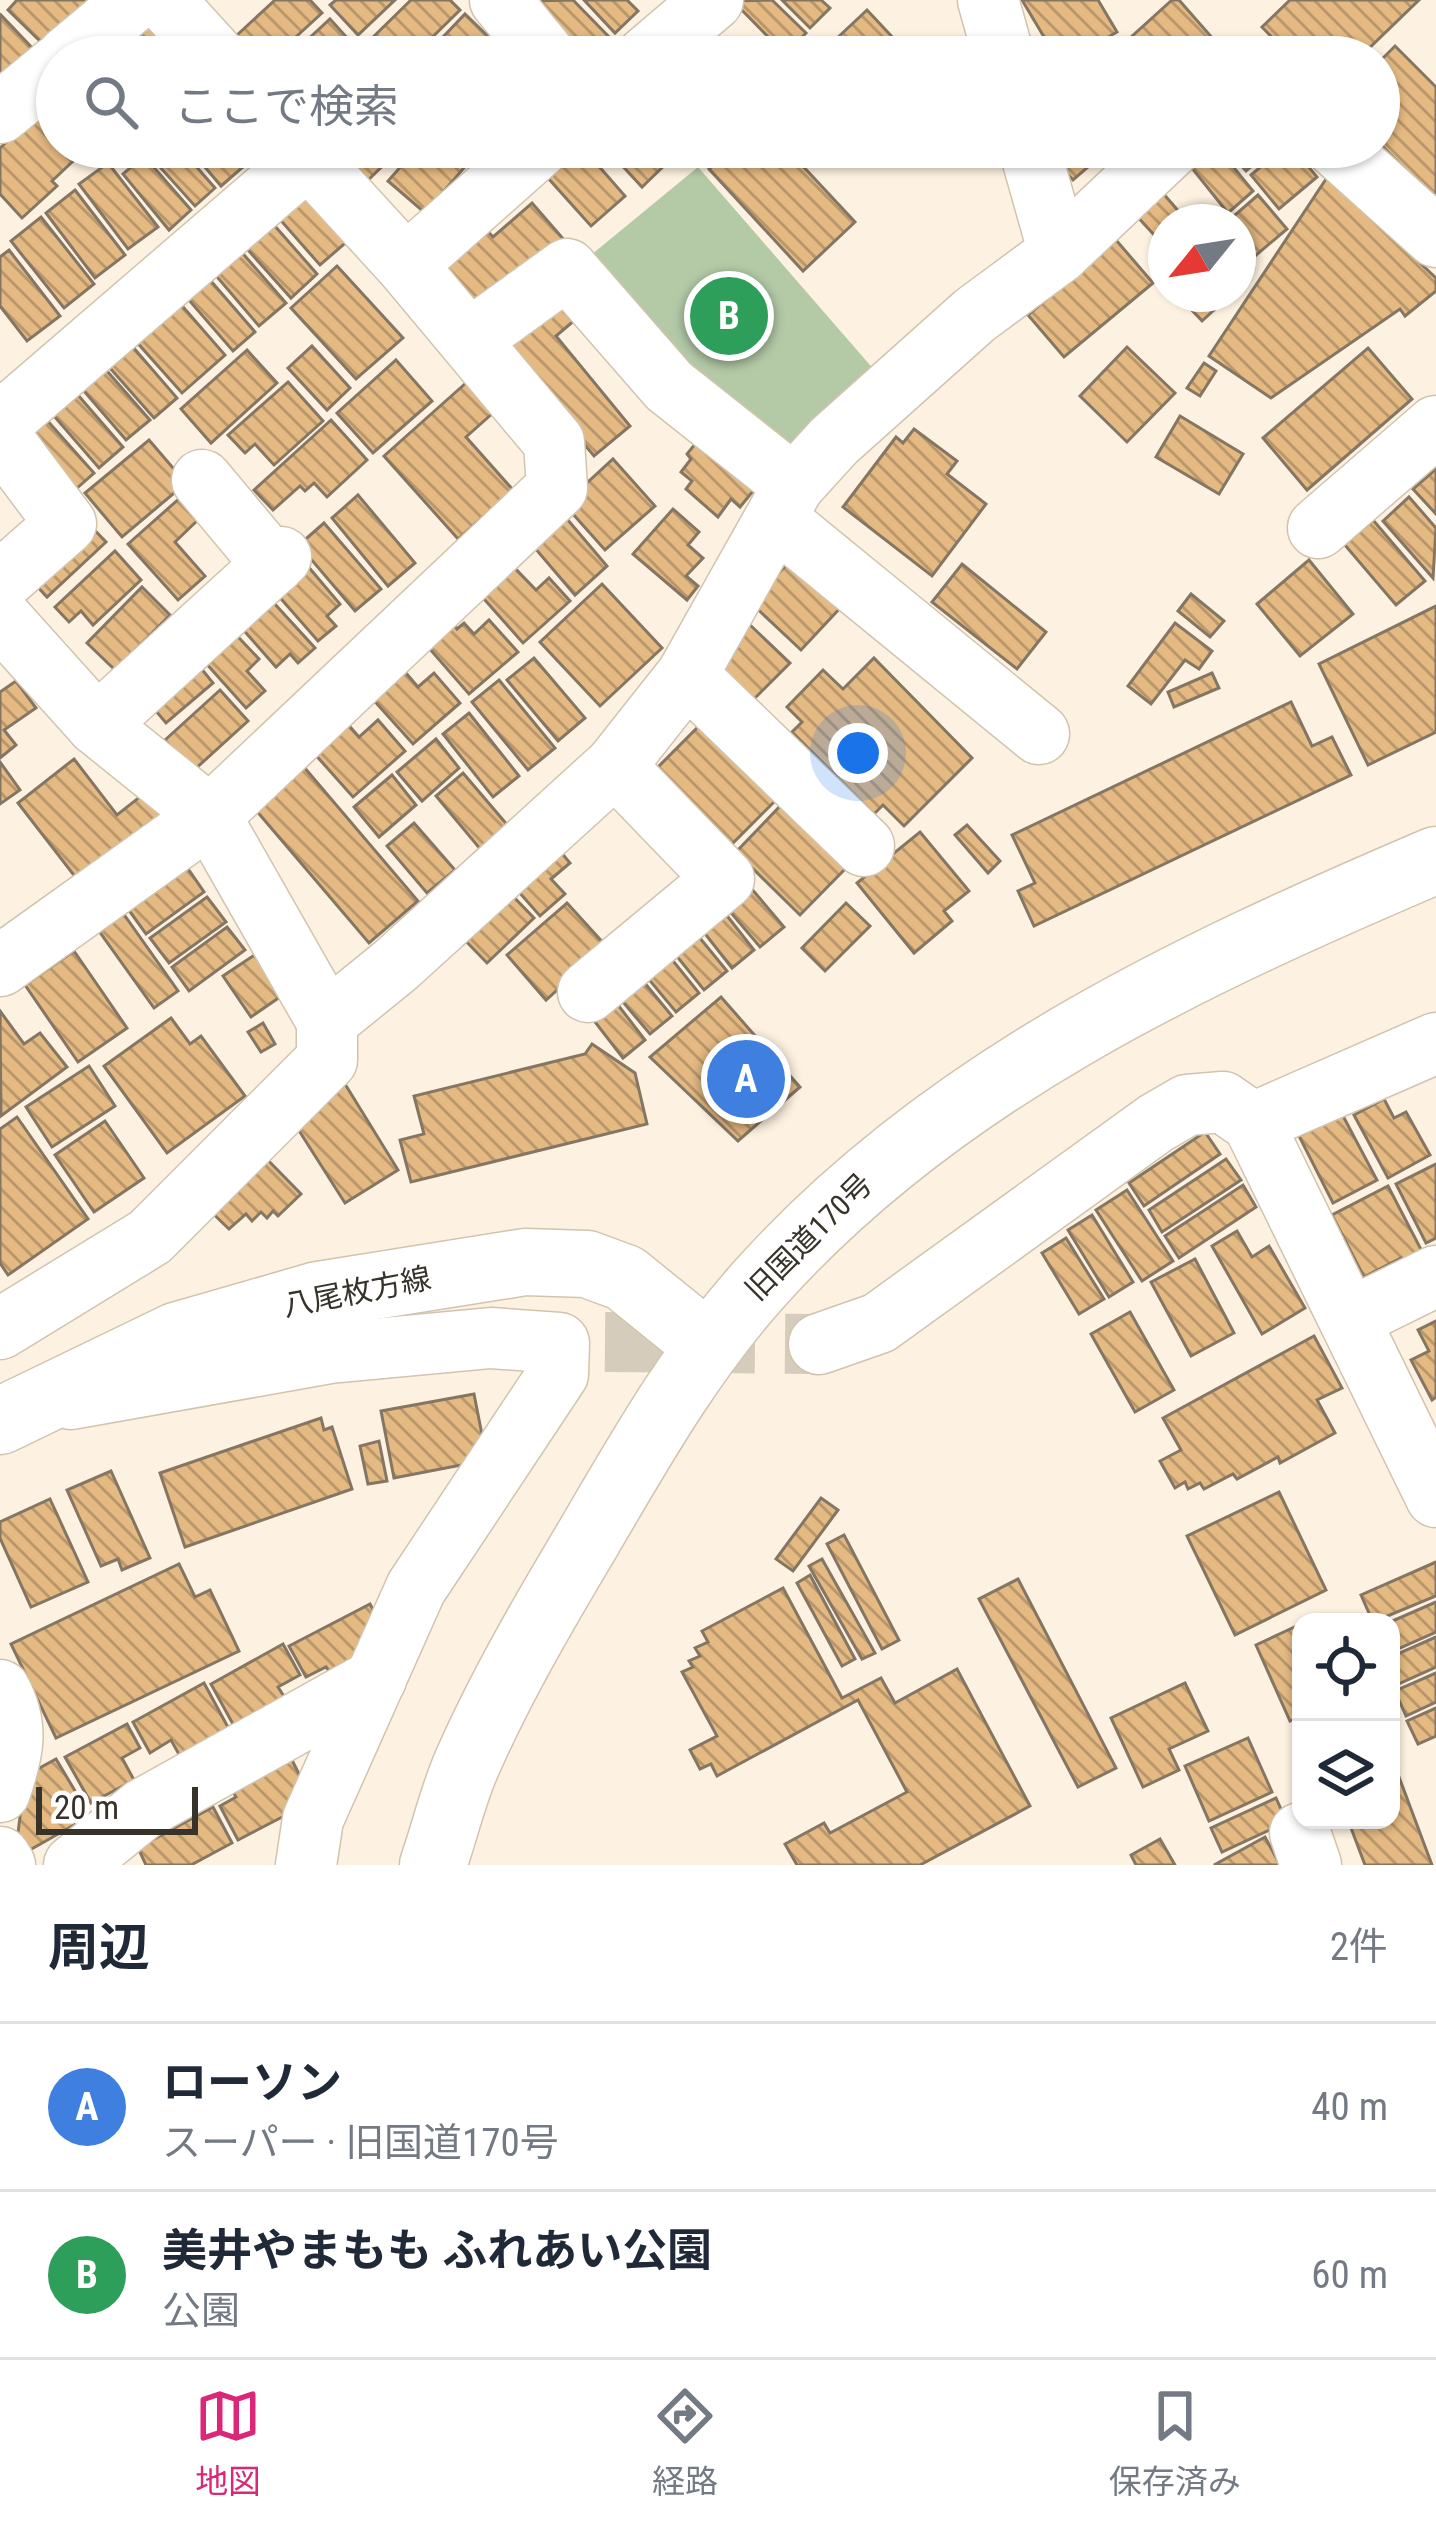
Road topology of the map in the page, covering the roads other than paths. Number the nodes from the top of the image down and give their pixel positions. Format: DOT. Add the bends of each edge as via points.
graph roads {
  1 [pos="135,0"];
  2 [pos="164,0"];
  3 [pos="500,0"];
  4 [pos="713,0"];
  5 [pos="988,0"];
  6 [pos="92,36"];
  7 [pos="197,36"];
  8 [pos="530,36"];
  9 [pos="671,36"];
  10 [pos="998,36"];
  11 [pos="36,83"];
  12 [pos="0,113"];
  13 [pos="286,168"];
  14 [pos="317,168"];
  15 [pos="516,168"];
  16 [pos="1035,168"];
  17 [pos="1149,168"];
  18 [pos="1359,168"];
  19 [pos="1436,237"];
  20 [pos="1059,253"];
  21 [pos="406,266"];
  22 [pos="469,340"];
  23 [pos="0,423"];
  24 [pos="1436,426"];
  25 [pos="0,436"];
  26 [pos="202,480"];
  27 [pos="785,502"];
  28 [pos="1318,528"];
  29 [pos="0,582"];
  30 [pos="12,653"];
  31 [pos="687,675"];
  32 [pos="97,725"];
  33 [pos="1039,734"];
  34 [pos="614,766"];
  35 [pos="210,816"];
  36 [pos="863,846"];
  37 [pos="1436,860"];
  38 [pos="0,966"];
  39 [pos="588,992"];
  40 [pos="327,1021"];
  41 [pos="1436,1043"];
  42 [pos="1239,1113"];
  43 [pos="1039,1241"];
  44 [pos="1436,1276"];
  45 [pos="1349,1319"];
  46 [pos="0,1329"];
  47 [pos="819,1344"];
  48 [pos="709,1346"];
  49 [pos="13,1413"];
  50 [pos="1436,1497"];
  51 [pos="376,1679"];
  52 [pos="0,1690"];
  53 [pos="0,1792"];
  54 [pos="0,1857"];
  55 [pos="5,1865"];
  56 [pos="74,1865"];
  57 [pos="306,1865"];
  58 [pos="434,1865"];
  1 -- 6 [label="street"];
  2 -- 7 [label="street"];
  3 -- 8 [label="street"];
  4 -- 9 [label="street"];
  5 -- 10 [label="street"];
  11 -- 12 [label="street"];
  13 -- 23 [label="street"];
  14 -- 21 [label="street"];
  15 -- 21 [label="street"];
  16 -- 20 [label="street"];
  17 -- 20 [label="street"];
  18 -- 19 [label="street"];
  20 -- 27 [label="street" via="975,315 834,441"];
  21 -- 22 [label="street"];
  22 -- 27 [label="street" via="567,269"];
  22 -- 35 [label="street" via="554,442 557,488"];
  24 -- 28 [label="street"];
  25 -- 29 [label="street" via="66,524"];
  26 -- 32 [label="street" via="277,561"];
  27 -- 31 [label="street"];
  27 -- 33 [label="street"];
  30 -- 32 [label="street"];
  31 -- 34 [label="street"];
  31 -- 36 [label="street"];
  32 -- 35 [label="street"];
  34 -- 39 [label="street" via="724,879"];
  34 -- 40 [label="street"];
  35 -- 38 [label="street"];
  35 -- 40 [label="street"];
  37 -- 48 [label="main road, 旧国道170号" via="1266,932 1096,1019 942,1118 868,1175"];
  40 -- 46 [label="street" via="327,1060 150,1237"];
  41 -- 42 [label="street"];
  42 -- 43 [label="street"];
  42 -- 45 [label="street"];
  42 -- 47 [label="street" via="1187,1106 1156,1123 879,1323"];
  44 -- 45 [label="street"];
  45 -- 50 [label="street"];
  48 -- 49 [label="main road, 八尾枚方線" via="625,1278 587,1264 525,1262 318,1295 176,1336"];
  48 -- 58 [label="main road, 旧国道170号" via="559,1587 466,1764"];
  49 -- 51 [label="street" via="330,1353 491,1338 582,1343 416,1588"];
  51 -- 56 [label="street" via="143,1809"];
  51 -- 57 [label="street" via="313,1819"];
  52 -- 53 [label="street" via="14,1722 14,1750"];
  54 -- 55 [label="street"];
}
